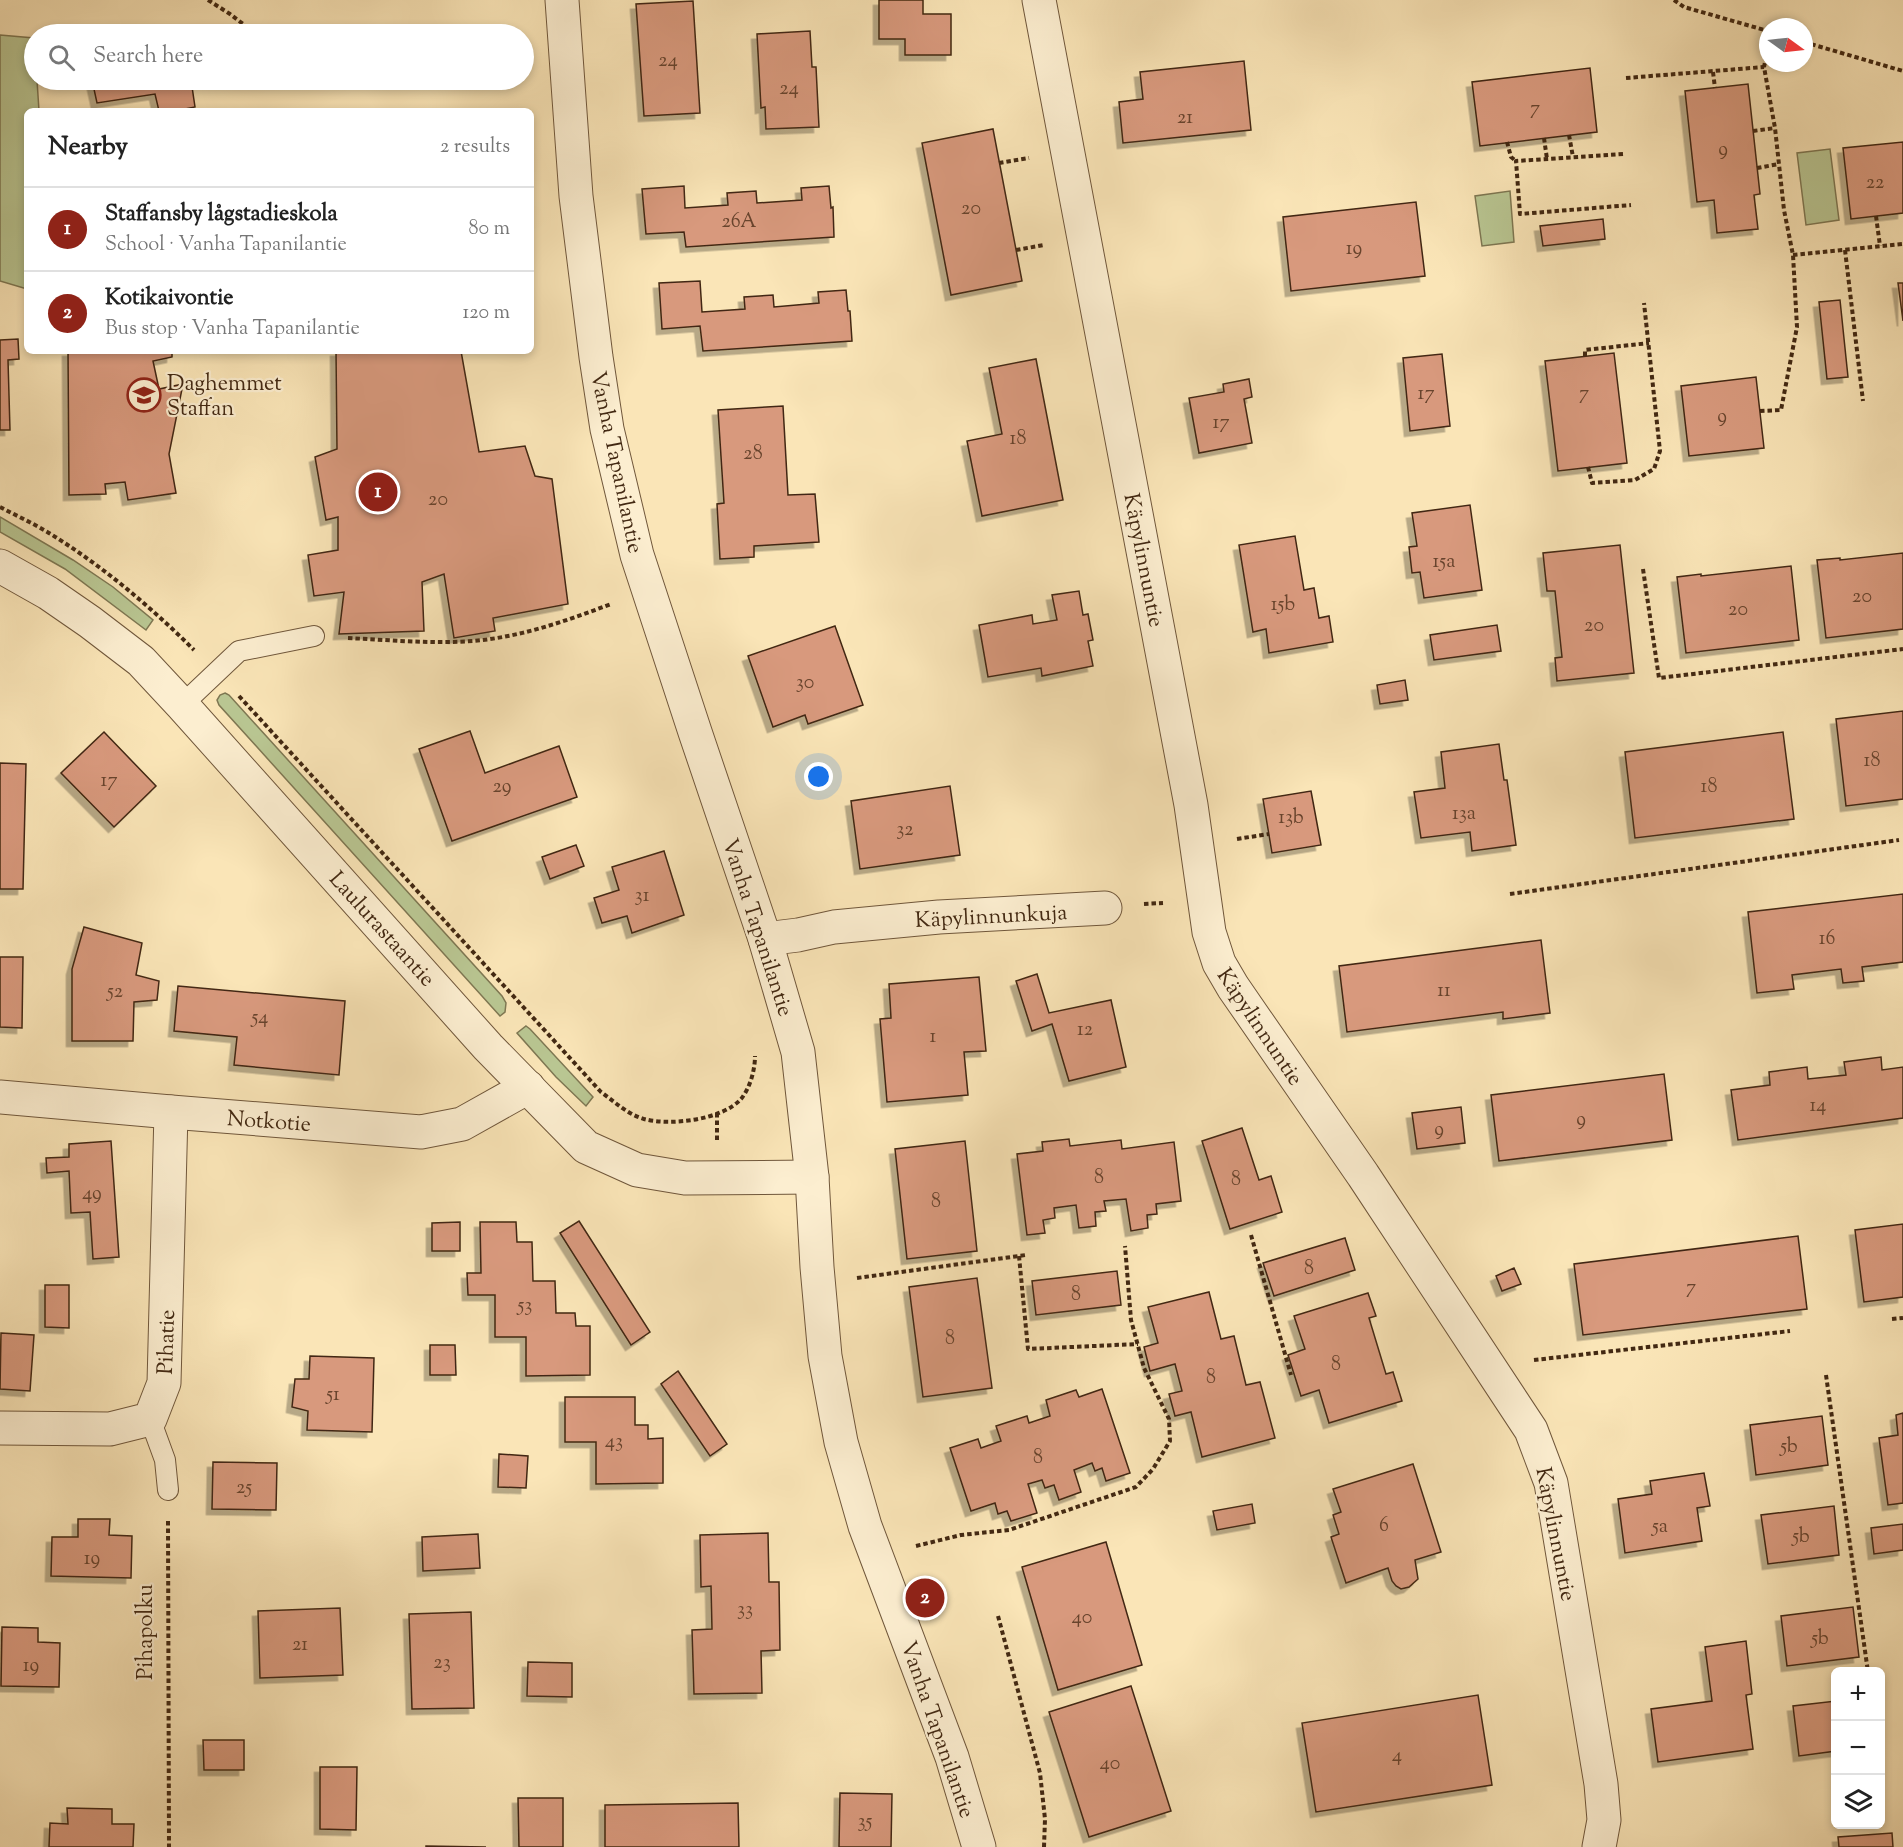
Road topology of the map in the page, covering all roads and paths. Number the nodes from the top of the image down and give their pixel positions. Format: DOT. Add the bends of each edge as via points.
graph roads {
  1 [pos="208,0"];
  2 [pos="562,0"];
  3 [pos="1039,0"];
  4 [pos="1674,0"];
  5 [pos="243,24"];
  6 [pos="1759,28"];
  7 [pos="1813,45"];
  8 [pos="1759,67"];
  9 [pos="1903,71"];
  10 [pos="1713,72"];
  11 [pos="1765,72"];
  12 [pos="1626,78"];
  13 [pos="1715,88"];
  14 [pos="1775,128"];
  15 [pos="1753,131"];
  16 [pos="1569,135"];
  17 [pos="1544,138"];
  18 [pos="1507,142"];
  19 [pos="1623,154"];
  20 [pos="1039,156"];
  21 [pos="1573,157"];
  22 [pos="1547,159"];
  23 [pos="1516,161"];
  24 [pos="999,163"];
  25 [pos="1779,164"];
  26 [pos="1757,168"];
  27 [pos="1631,205"];
  28 [pos="1876,216"];
  29 [pos="1903,244"];
  30 [pos="1046,245"];
  31 [pos="1880,246"];
  32 [pos="1016,250"];
  33 [pos="1845,250"];
  34 [pos="1793,255"];
  35 [pos="1644,303"];
  36 [pos="1649,343"];
  37 [pos="1585,356"];
  38 [pos="1863,400"];
  39 [pos="1760,411"];
  40 [pos="1588,467"];
  41 [pos="0,507"];
  42 [pos="0,566"];
  43 [pos="1643,569"];
  44 [pos="617,602"];
  45 [pos="314,636"];
  46 [pos="1903,649"];
  47 [pos="218,673"];
  48 [pos="182,705"];
  49 [pos="1899,840"];
  50 [pos="1510,894"];
  51 [pos="1105,908"];
  52 [pos="1209,932"];
  53 [pos="765,939"];
  54 [pos="528,1087"];
  55 [pos="0,1097"];
  56 [pos="171,1112"];
  57 [pos="717,1113"];
  58 [pos="812,1176"];
  59 [pos="1251,1235"];
  60 [pos="1125,1246"];
  61 [pos="1026,1255"];
  62 [pos="1019,1256"];
  63 [pos="850,1279"];
  64 [pos="1903,1318"];
  65 [pos="1892,1319"];
  66 [pos="1790,1331"];
  67 [pos="1138,1344"];
  68 [pos="1527,1360"];
  69 [pos="1292,1375"];
  70 [pos="1826,1375"];
  71 [pos="150,1419"];
  72 [pos="0,1428"];
  73 [pos="168,1490"];
  74 [pos="907,1548"];
  75 [pos="998,1616"];
  76 [pos="1867,1667"];
  77 [pos="169,1847"];
  78 [pos="979,1847"];
  79 [pos="1044,1847"];
  80 [pos="1599,1847"];
  1 -- 5 [label="path"];
  2 -- 53 [label="street, Vanha Tapanilantie" via="576,196 608,429 637,555"];
  3 -- 52 [label="street, Käpylinnuntie" via="1191,805"];
  4 -- 6 [label="path" via="1684,7"];
  7 -- 9 [label="path"];
  8 -- 10 [label="path"];
  10 -- 12 [label="path"];
  10 -- 13 [label="path"];
  11 -- 14 [label="path"];
  14 -- 15 [label="path"];
  14 -- 25 [label="path"];
  16 -- 21 [label="path"];
  17 -- 22 [label="path"];
  18 -- 23 [label="path"];
  19 -- 21 [label="path"];
  20 -- 24 [label="path"];
  21 -- 22 [label="path"];
  22 -- 23 [label="path"];
  23 -- 27 [label="path" via="1520,214"];
  25 -- 26 [label="path"];
  25 -- 34 [label="path"];
  28 -- 31 [label="path"];
  29 -- 31 [label="path"];
  30 -- 32 [label="path"];
  31 -- 33 [label="path"];
  33 -- 34 [label="path"];
  33 -- 38 [label="path"];
  34 -- 39 [label="path" via="1797,327 1781,410"];
  35 -- 36 [label="path"];
  36 -- 37 [label="path" via="1585,350"];
  36 -- 40 [label="path" via="1660,451 1654,469 1635,480 1592,483"];
  41 -- 47 [label="path" via="56,537 116,579"];
  42 -- 48 [label="street, Laulurastaantie" via="90,622 141,661"];
  43 -- 46 [label="path" via="1659,678"];
  44 -- 45 [label="path" via="562,623 471,641"];
  45 -- 47 [label="lane" via="239,651"];
  47 -- 48 [label="lane"];
  47 -- 57 [label="path" via="601,1092 629,1113 660,1122 688,1121"];
  48 -- 54 [label="street, Laulurastaantie"];
  49 -- 50 [label="path"];
  51 -- 52 [label="path" via="1170,902"];
  51 -- 53 [label="street, Käpylinnunkuja" via="939,917 834,927"];
  52 -- 80 [label="street, Käpylinnuntie" via="1219,963 1233,987 1531,1430 1551,1483 1601,1784 1604,1820"];
  53 -- 58 [label="street, Vanha Tapanilantie" via="798,1052"];
  54 -- 56 [label="street, Notkotie" via="462,1124 422,1132"];
  54 -- 58 [label="street, Laulurastaantie" via="586,1147 637,1170 684,1178"];
  55 -- 56 [label="street, Notkotie"];
  56 -- 71 [label="street, Pihatie" via="164,1383"];
  58 -- 78 [label="street, Vanha Tapanilantie" via="825,1356 841,1442 865,1526 952,1757"];
  59 -- 69 [label="path"];
  60 -- 67 [label="path" via="1131,1320"];
  61 -- 62 [label="path"];
  62 -- 63 [label="path"];
  62 -- 67 [label="path" via="1028,1349"];
  64 -- 65 [label="path"];
  66 -- 68 [label="path"];
  67 -- 74 [label="path" via="1144,1368 1170,1419 1170,1441 1136,1487 1009,1530 961,1535"];
  70 -- 76 [label="path"];
  71 -- 72 [label="street" via="110,1429"];
  71 -- 73 [label="lane" via="165,1460"];
  73 -- 77 [label="path, Pihapolku"];
  75 -- 79 [label="path" via="1040,1773"];
}
